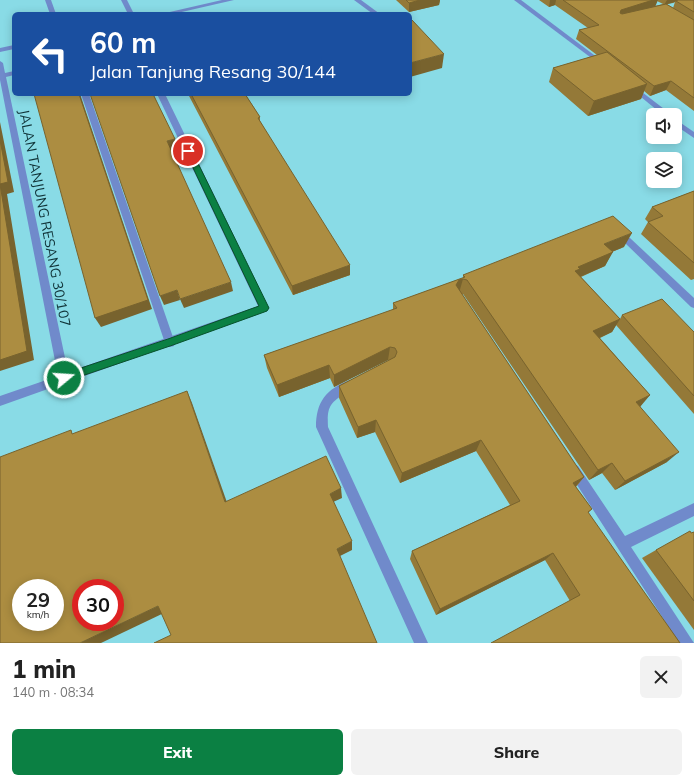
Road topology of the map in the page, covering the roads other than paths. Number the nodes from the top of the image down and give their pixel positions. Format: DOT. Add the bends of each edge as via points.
graph roads {
  1 [pos="48,0"];
  2 [pos="124,0"];
  3 [pos="231,0"];
  4 [pos="357,0"];
  5 [pos="517,0"];
  6 [pos="52,12"];
  7 [pos="130,12"];
  8 [pos="174,12"];
  9 [pos="374,12"];
  10 [pos="12,47"];
  11 [pos="0,50"];
  12 [pos="0,63"];
  13 [pos="608,68"];
  14 [pos="12,73"];
  15 [pos="1,76"];
  16 [pos="626,82"];
  17 [pos="86,96"];
  18 [pos="162,96"];
  19 [pos="659,108"];
  20 [pos="682,127"];
  21 [pos="694,136"];
  22 [pos="627,240"];
  23 [pos="694,304"];
  24 [pos="170,343"];
  25 [pos="64,378"];
  26 [pos="362,379"];
  27 [pos="0,401"];
  28 [pos="569,462"];
  29 [pos="694,509"];
  30 [pos="622,544"];
  31 [pos="420,643"];
  32 [pos="687,643"];
  1 -- 6 [label="street"];
  2 -- 7 [label="street"];
  3 -- 8 [label="street"];
  4 -- 9 [label="street"];
  5 -- 13 [label="street"];
  10 -- 11 [label="street"];
  12 -- 15 [label="street, JALAN TANJUNG RESANG 30/107"];
  14 -- 15 [label="street"];
  15 -- 25 [label="street, JALAN TANJUNG RESANG 30/107"];
  16 -- 19 [label="street"];
  17 -- 24 [label="street"];
  18 -- 24 [label="street" via="264,308"];
  20 -- 21 [label="street"];
  22 -- 23 [label="street"];
  24 -- 25 [label="street"];
  25 -- 27 [label="street"];
  26 -- 31 [label="street" via="328,398 321,414 322,427"];
  28 -- 30 [label="street"];
  29 -- 30 [label="street"];
  30 -- 32 [label="street"];
}
